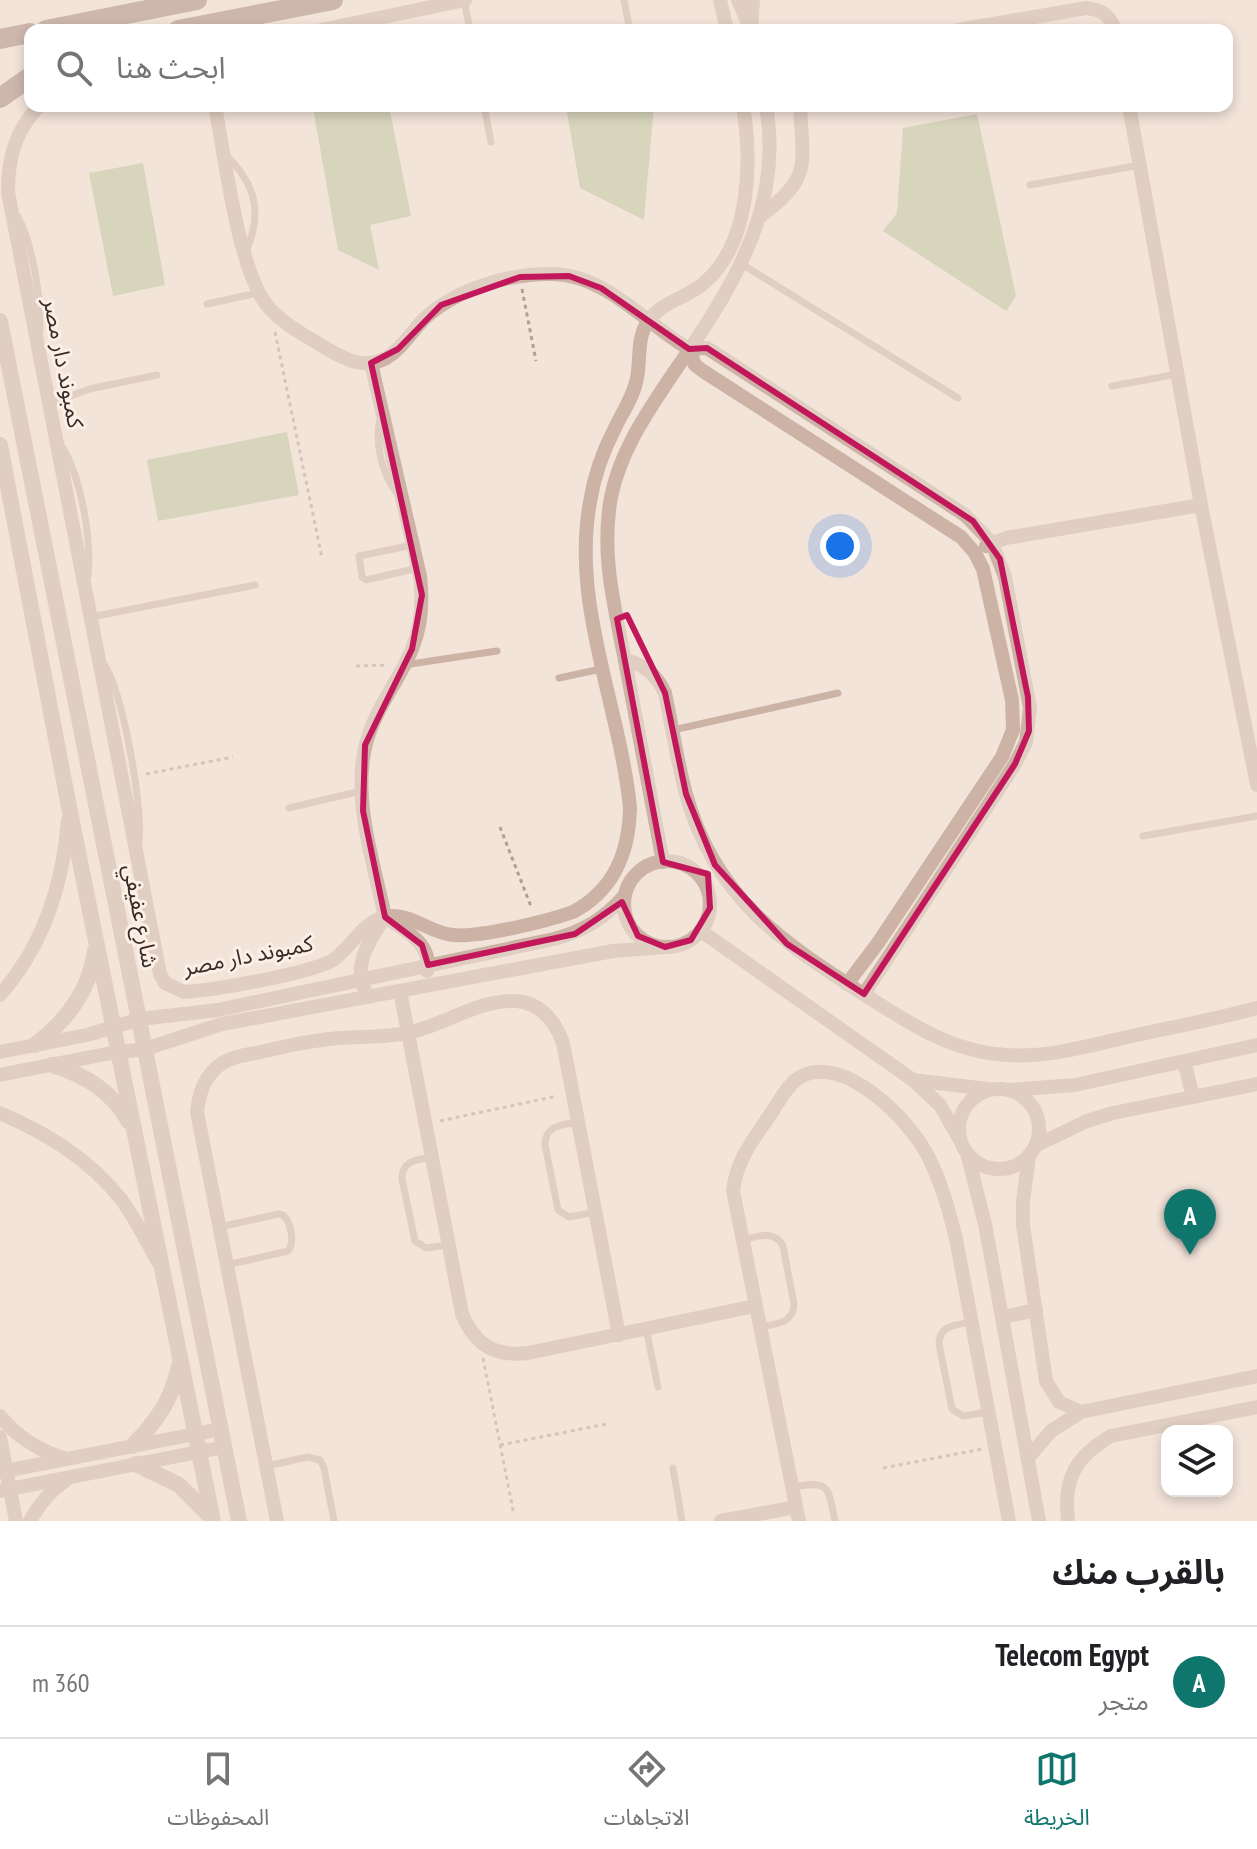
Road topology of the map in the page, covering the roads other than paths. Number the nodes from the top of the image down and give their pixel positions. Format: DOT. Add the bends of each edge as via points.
graph roads {
  1 [pos="197,0"];
  2 [pos="333,0"];
  3 [pos="464,0"];
  4 [pos="624,0"];
  5 [pos="720,0"];
  6 [pos="738,0"];
  7 [pos="753,0"];
  8 [pos="132,6"];
  9 [pos="68,24"];
  10 [pos="209,24"];
  11 [pos="350,24"];
  12 [pos="469,24"];
  13 [pos="629,24"];
  14 [pos="726,24"];
  15 [pos="748,24"];
  16 [pos="751,24"];
  17 [pos="993,24"];
  18 [pos="1113,24"];
  19 [pos="24,34"];
  20 [pos="0,39"];
  21 [pos="24,81"];
  22 [pos="0,98"];
  23 [pos="34,112"];
  24 [pos="216,112"];
  25 [pos="485,112"];
  26 [pos="743,112"];
  27 [pos="766,112"];
  28 [pos="800,112"];
  29 [pos="1130,112"];
  30 [pos="491,142"];
  31 [pos="1140,165"];
  32 [pos="1030,185"];
  33 [pos="761,216"];
  34 [pos="740,263"];
  35 [pos="258,293"];
  36 [pos="207,304"];
  37 [pos="0,321"];
  38 [pos="648,322"];
  39 [pos="689,349"];
  40 [pos="371,363"];
  41 [pos="1178,374"];
  42 [pos="157,375"];
  43 [pos="1112,386"];
  44 [pos="958,398"];
  45 [pos="50,404"];
  46 [pos="0,445"];
  47 [pos="1201,505"];
  48 [pos="992,543"];
  49 [pos="413,545"];
  50 [pos="975,553"];
  51 [pos="48,562"];
  52 [pos="25,568"];
  53 [pos="418,568"];
  54 [pos="255,585"];
  55 [pos="91,617"];
  56 [pos="497,651"];
  57 [pos="99,655"];
  58 [pos="625,660"];
  59 [pos="404,665"];
  60 [pos="604,669"];
  61 [pos="559,678"];
  62 [pos="838,693"];
  63 [pos="673,730"];
  64 [pos="1257,785"];
  65 [pos="361,791"];
  66 [pos="69,807"];
  67 [pos="289,808"];
  68 [pos="1257,816"];
  69 [pos="1143,836"];
  70 [pos="138,856"];
  71 [pos="663,862"];
  72 [pos="625,895"];
  73 [pos="385,917"];
  74 [pos="701,931"];
  75 [pos="96,941"];
  76 [pos="665,947"];
  77 [pos="428,965"];
  78 [pos="360,979"];
  79 [pos="847,984"];
  80 [pos="422,987"];
  81 [pos="400,991"];
  82 [pos="864,994"];
  83 [pos="0,995"];
  84 [pos="369,997"];
  85 [pos="1257,1008"];
  86 [pos="140,1019"];
  87 [pos="114,1028"];
  88 [pos="408,1033"];
  89 [pos="35,1045"];
  90 [pos="1257,1045"];
  91 [pos="145,1049"];
  92 [pos="118,1051"];
  93 [pos="0,1052"];
  94 [pos="1184,1061"];
  95 [pos="52,1065"];
  96 [pos="0,1075"];
  97 [pos="913,1080"];
  98 [pos="1257,1084"];
  99 [pos="1001,1090"];
  100 [pos="1193,1097"];
  101 [pos="0,1113"];
  102 [pos="578,1122"];
  103 [pos="134,1131"];
  104 [pos="964,1147"];
  105 [pos="1032,1150"];
  106 [pos="432,1157"];
  107 [pos="596,1212"];
  108 [pos="220,1227"];
  109 [pos="742,1240"];
  110 [pos="449,1245"];
  111 [pos="227,1265"];
  112 [pos="162,1268"];
  113 [pos="755,1306"];
  114 [pos="1036,1310"];
  115 [pos="1003,1317"];
  116 [pos="972,1322"];
  117 [pos="759,1327"];
  118 [pos="646,1329"];
  119 [pos="619,1335"];
  120 [pos="180,1361"];
  121 [pos="1257,1376"];
  122 [pos="658,1387"];
  123 [pos="1257,1407"];
  124 [pos="989,1412"];
  125 [pos="1081,1412"];
  126 [pos="0,1416"];
  127 [pos="221,1429"];
  128 [pos="194,1434"];
  129 [pos="0,1437"];
  130 [pos="132,1446"];
  131 [pos="224,1447"];
  132 [pos="198,1453"];
  133 [pos="1028,1458"];
  134 [pos="67,1459"];
  135 [pos="136,1464"];
  136 [pos="266,1466"];
  137 [pos="673,1468"];
  138 [pos="3,1472"];
  139 [pos="70,1477"];
  140 [pos="792,1487"];
  141 [pos="5,1490"];
  142 [pos="798,1514"];
  143 [pos="213,1520"];
  144 [pos="16,1521"];
  145 [pos="30,1521"];
  146 [pos="239,1521"];
  147 [pos="277,1521"];
  148 [pos="334,1521"];
  149 [pos="682,1521"];
  150 [pos="721,1521"];
  151 [pos="835,1521"];
  152 [pos="1009,1521"];
  153 [pos="1039,1521"];
  154 [pos="1068,1521"];
  1 -- 8 [label="main road"];
  2 -- 10 [label="main road"];
  3 -- 11 [label="street"];
  3 -- 12 [label="lane"];
  4 -- 13 [label="lane"];
  5 -- 14 [label="street"];
  6 -- 15 [label="street"];
  7 -- 16 [label="street"];
  8 -- 9 [label="main road"];
  17 -- 18 [label="street" via="1086,8 1104,13"];
  19 -- 20 [label="main road"];
  21 -- 22 [label="main road"];
  23 -- 45 [label="street, كمبوند دار مصر" via="13,147 8,169"];
  24 -- 35 [label="street" via="245,256"];
  25 -- 30 [label="lane"];
  26 -- 38 [label="street" via="748,173 731,244 705,283 664,305"];
  27 -- 33 [label="street" via="770,164"];
  28 -- 33 [label="street" via="802,162 797,181"];
  29 -- 31 [label="street"];
  31 -- 32 [label="lane"];
  31 -- 41 [label="street"];
  33 -- 34 [label="street"];
  34 -- 39 [label="street"];
  34 -- 44 [label="lane"];
  35 -- 36 [label="lane"];
  35 -- 40 [label="street" via="292,327 345,360"];
  37 -- 51 [label="street, شارع عفيفي"];
  38 -- 39 [label="street"];
  38 -- 40 [label="street" via="586,280 553,274 520,277 441,305 390,356"];
  38 -- 60 [label="street" via="641,337 637,382 601,460 587,522 585,565"];
  39 -- 48 [label="street" via="707,348 965,515"];
  39 -- 50 [label="street" via="703,371 941,522"];
  39 -- 58 [label="street" via="629,443 611,496 608,579"];
  40 -- 49 [label="street"];
  41 -- 43 [label="lane"];
  41 -- 47 [label="street"];
  42 -- 45 [label="lane" via="89,389"];
  45 -- 55 [label="street, كمبوند دار مصر"];
  46 -- 52 [label="street"];
  47 -- 48 [label="street"];
  47 -- 64 [label="street"];
  48 -- 50 [label="street"];
  48 -- 82 [label="street" via="1003,568 1028,697 1026,742"];
  49 -- 53 [label="street"];
  49 -- 53 [label="lane" via="359,556 362,577"];
  50 -- 79 [label="street" via="1012,700 1011,739"];
  51 -- 52 [label="street"];
  51 -- 86 [label="street, شارع عفيفي"];
  52 -- 66 [label="street"];
  53 -- 59 [label="street" via="421,613"];
  54 -- 55 [label="lane"];
  55 -- 57 [label="street, كمبوند دار مصر"];
  56 -- 59 [label="lane"];
  57 -- 70 [label="street, كمبوند دار مصر"];
  57 -- 70 [label="lane" via="116,688 140,823"];
  58 -- 63 [label="street" via="650,670 659,681"];
  58 -- 71 [label="street"];
  59 -- 65 [label="street" via="372,724"];
  60 -- 61 [label="lane"];
  60 -- 73 [label="street" via="628,792 628,840 617,870 599,895 573,912 457,936 404,917"];
  62 -- 63 [label="lane"];
  63 -- 79 [label="street" via="696,823 724,877 775,934"];
  65 -- 67 [label="lane"];
  65 -- 73 [label="street"];
  66 -- 75 [label="street"];
  66 -- 83 [label="street" via="63,862 48,920"];
  68 -- 69 [label="lane"];
  70 -- 73 [label="street, كمبوند دار مصر" via="160,974 165,983 184,992 319,966"];
  71 -- 72 [label="street" via="639,872"];
  71 -- 74 [label="street" via="687,867 705,884 710,908"];
  72 -- 76 [label="street" via="624,910 638,936"];
  72 -- 77 [label="street" via="611,911 575,934"];
  73 -- 77 [label="street" via="422,945"];
  73 -- 78 [label="street" via="366,949"];
  74 -- 76 [label="street" via="678,946"];
  74 -- 97 [label="street"];
  75 -- 87 [label="street"];
  75 -- 89 [label="street" via="84,989 55,1030"];
  76 -- 80 [label="street" via="613,951"];
  77 -- 78 [label="street"];
  77 -- 80 [label="street"];
  78 -- 84 [label="street"];
  78 -- 86 [label="street" via="218,1010"];
  79 -- 82 [label="street"];
  80 -- 81 [label="street"];
  81 -- 84 [label="street"];
  81 -- 88 [label="street"];
  82 -- 85 [label="street" via="934,1037 970,1050 1008,1055 1065,1051"];
  84 -- 91 [label="street" via="222,1024"];
  86 -- 87 [label="street"];
  86 -- 91 [label="street, شارع عفيفي"];
  87 -- 89 [label="street"];
  87 -- 92 [label="street"];
  88 -- 102 [label="street" via="483,1007 516,1001 533,1005 557,1027"];
  88 -- 106 [label="street"];
  88 -- 108 [label="street" via="309,1041 230,1059 216,1068 205,1081 197,1112"];
  89 -- 93 [label="street"];
  90 -- 94 [label="street"];
  91 -- 92 [label="street"];
  91 -- 127 [label="street, شارع عفيفي"];
  92 -- 95 [label="street"];
  92 -- 103 [label="street"];
  94 -- 99 [label="street" via="1075,1085"];
  94 -- 100 [label="street"];
  95 -- 96 [label="street"];
  95 -- 103 [label="street" via="101,1089"];
  97 -- 99 [label="street"];
  97 -- 104 [label="street" via="940,1105"];
  98 -- 100 [label="street"];
  99 -- 104 [label="street" via="981,1093 962,1113"];
  99 -- 105 [label="street" via="1021,1096 1031,1106 1039,1132"];
  100 -- 105 [label="street" via="1087,1121"];
  101 -- 112 [label="street" via="36,1129 96,1172 121,1200"];
  102 -- 107 [label="street"];
  102 -- 107 [label="lane" via="545,1136 556,1206 569,1217"];
  103 -- 112 [label="street"];
  104 -- 105 [label="street" via="977,1163 990,1168 1018,1164"];
  104 -- 115 [label="street"];
  105 -- 114 [label="street" via="1023,1225"];
  106 -- 110 [label="street"];
  106 -- 110 [label="lane" via="409,1162 403,1169 408,1208 418,1244"];
  107 -- 119 [label="street"];
  108 -- 111 [label="street"];
  108 -- 111 [label="lane" via="278,1214 288,1221 288,1251"];
  109 -- 113 [label="street"];
  109 -- 116 [label="street" via="733,1191 742,1156 788,1087 801,1077 833,1071 898,1115 928,1155 945,1195"];
  109 -- 117 [label="lane" via="771,1235 783,1246 793,1313 787,1320"];
  110 -- 119 [label="street" via="462,1314 480,1343 494,1351 511,1355"];
  111 -- 136 [label="street"];
  112 -- 120 [label="street"];
  113 -- 117 [label="street"];
  113 -- 118 [label="street"];
  114 -- 115 [label="street"];
  114 -- 125 [label="street" via="1046,1381 1069,1409"];
  115 -- 133 [label="street"];
  116 -- 124 [label="street"];
  116 -- 124 [label="lane" via="946,1328 939,1344 952,1409 963,1416"];
  117 -- 140 [label="street"];
  118 -- 119 [label="street"];
  118 -- 122 [label="lane"];
  120 -- 128 [label="street"];
  120 -- 130 [label="street" via="164,1408"];
  121 -- 125 [label="street"];
  123 -- 154 [label="street" via="1111,1436 1094,1446 1070,1478 1065,1498"];
  124 -- 152 [label="street"];
  125 -- 133 [label="street" via="1051,1431"];
  126 -- 134 [label="street" via="27,1441"];
  127 -- 128 [label="street"];
  127 -- 131 [label="street, شارع عفيفي"];
  128 -- 130 [label="street"];
  128 -- 132 [label="street"];
  129 -- 138 [label="street"];
  130 -- 134 [label="street"];
  131 -- 132 [label="street"];
  131 -- 146 [label="street, شارع عفيفي"];
  132 -- 135 [label="street"];
  132 -- 143 [label="street"];
  133 -- 153 [label="street"];
  134 -- 138 [label="street"];
  135 -- 139 [label="street"];
  135 -- 143 [label="street" via="179,1485"];
  136 -- 147 [label="street"];
  136 -- 148 [label="lane" via="307,1457 320,1460"];
  137 -- 149 [label="lane"];
  138 -- 141 [label="street"];
  139 -- 141 [label="street"];
  139 -- 145 [label="street" via="52,1490"];
  140 -- 142 [label="street"];
  140 -- 151 [label="lane" via="825,1486"];
  141 -- 144 [label="street"];
  142 -- 150 [label="street"];
}
